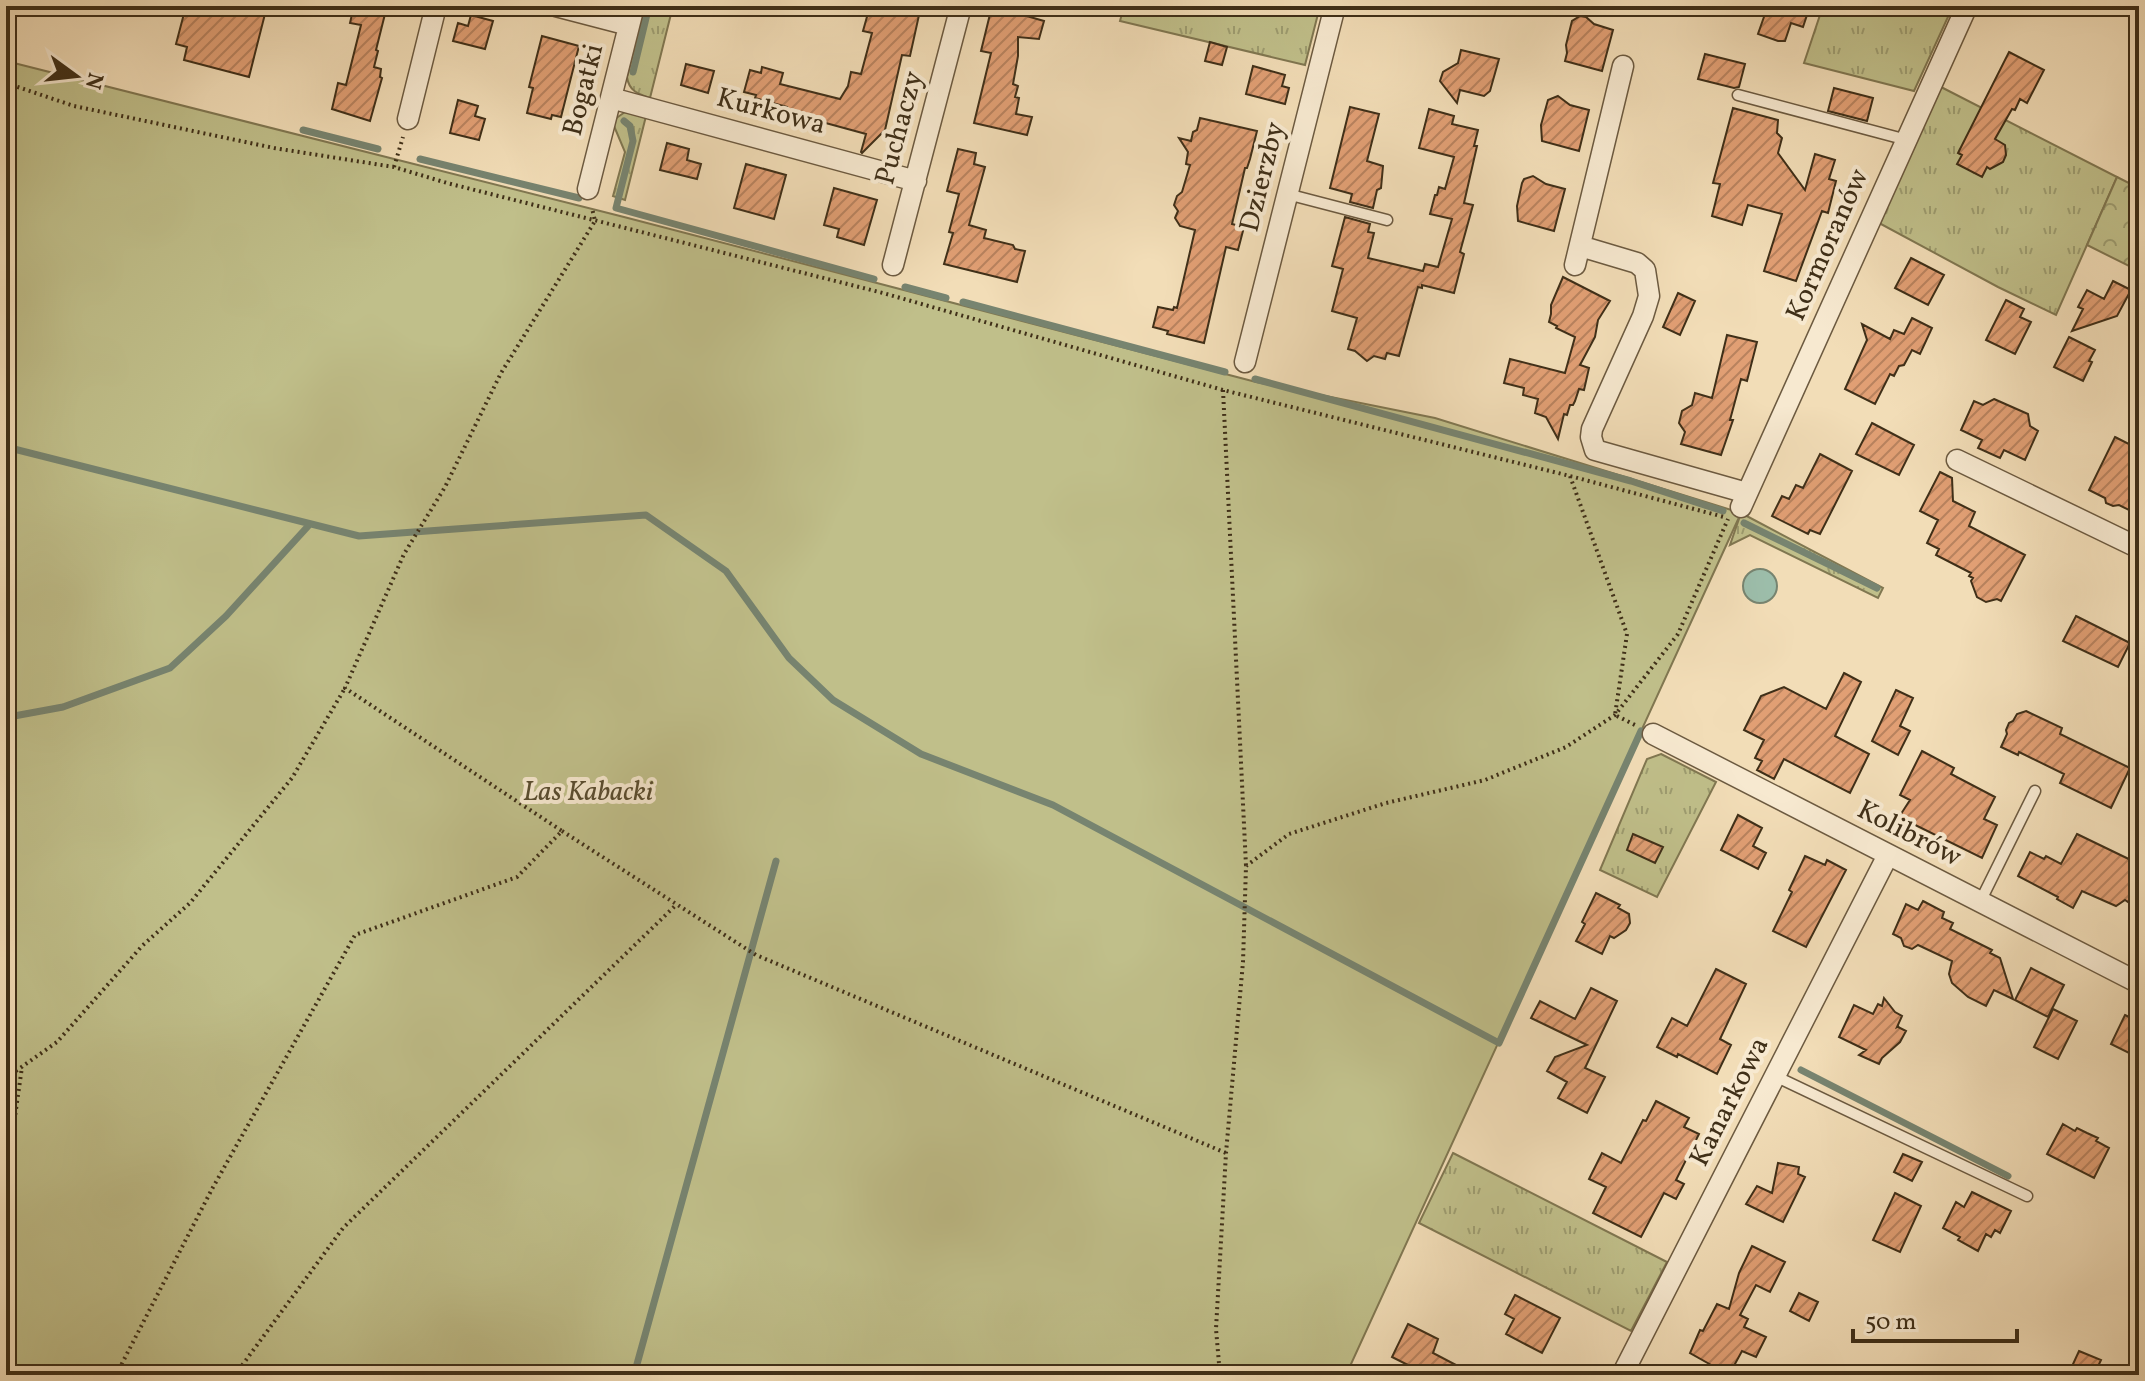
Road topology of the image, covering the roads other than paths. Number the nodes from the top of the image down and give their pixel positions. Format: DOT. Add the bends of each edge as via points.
graph roads {
  1 [pos="436,6"];
  2 [pos="556,6"];
  3 [pos="961,6"];
  4 [pos="1335,6"];
  5 [pos="1967,6"];
  6 [pos="632,16"];
  7 [pos="1623,66"];
  8 [pos="1738,95"];
  9 [pos="611,98"];
  10 [pos="408,119"];
  11 [pos="1907,140"];
  12 [pos="916,181"];
  13 [pos="588,189"];
  14 [pos="1287,194"];
  15 [pos="1387,220"];
  16 [pos="893,265"];
  17 [pos="1245,362"];
  18 [pos="1957,460"];
  19 [pos="2139,548"];
  20 [pos="1653,734"];
  21 [pos="2035,791"];
  22 [pos="1888,855"];
  23 [pos="1980,902"];
  24 [pos="2139,983"];
  25 [pos="1775,1076"];
  26 [pos="2027,1196"];
  27 [pos="1622,1375"];
  1 -- 10 [label="street"];
  2 -- 6 [label="street"];
  3 -- 12 [label="street, Puchaczy"];
  4 -- 14 [label="street, Dzierzby"];
  5 -- 11 [label="street, Kormoranów"];
  6 -- 9 [label="street, Bogatki"];
  7 -- 11 [label="street, Kormoranów" via="1578,255 1637,263 1645,270 1649,296 1591,437 1595,450 1744,500"];
  8 -- 11 [label="lane"];
  9 -- 12 [label="street, Kurkowa"];
  9 -- 13 [label="street, Bogatki"];
  12 -- 16 [label="street, Puchaczy"];
  14 -- 15 [label="lane"];
  14 -- 17 [label="street, Dzierzby"];
  18 -- 19 [label="street"];
  20 -- 22 [label="street, Kolibrów"];
  21 -- 23 [label="lane"];
  22 -- 23 [label="street, Kolibrów"];
  22 -- 25 [label="street, Kanarkowa"];
  23 -- 24 [label="street, Kolibrów"];
  25 -- 26 [label="lane"];
  25 -- 27 [label="street, Kanarkowa"];
}
